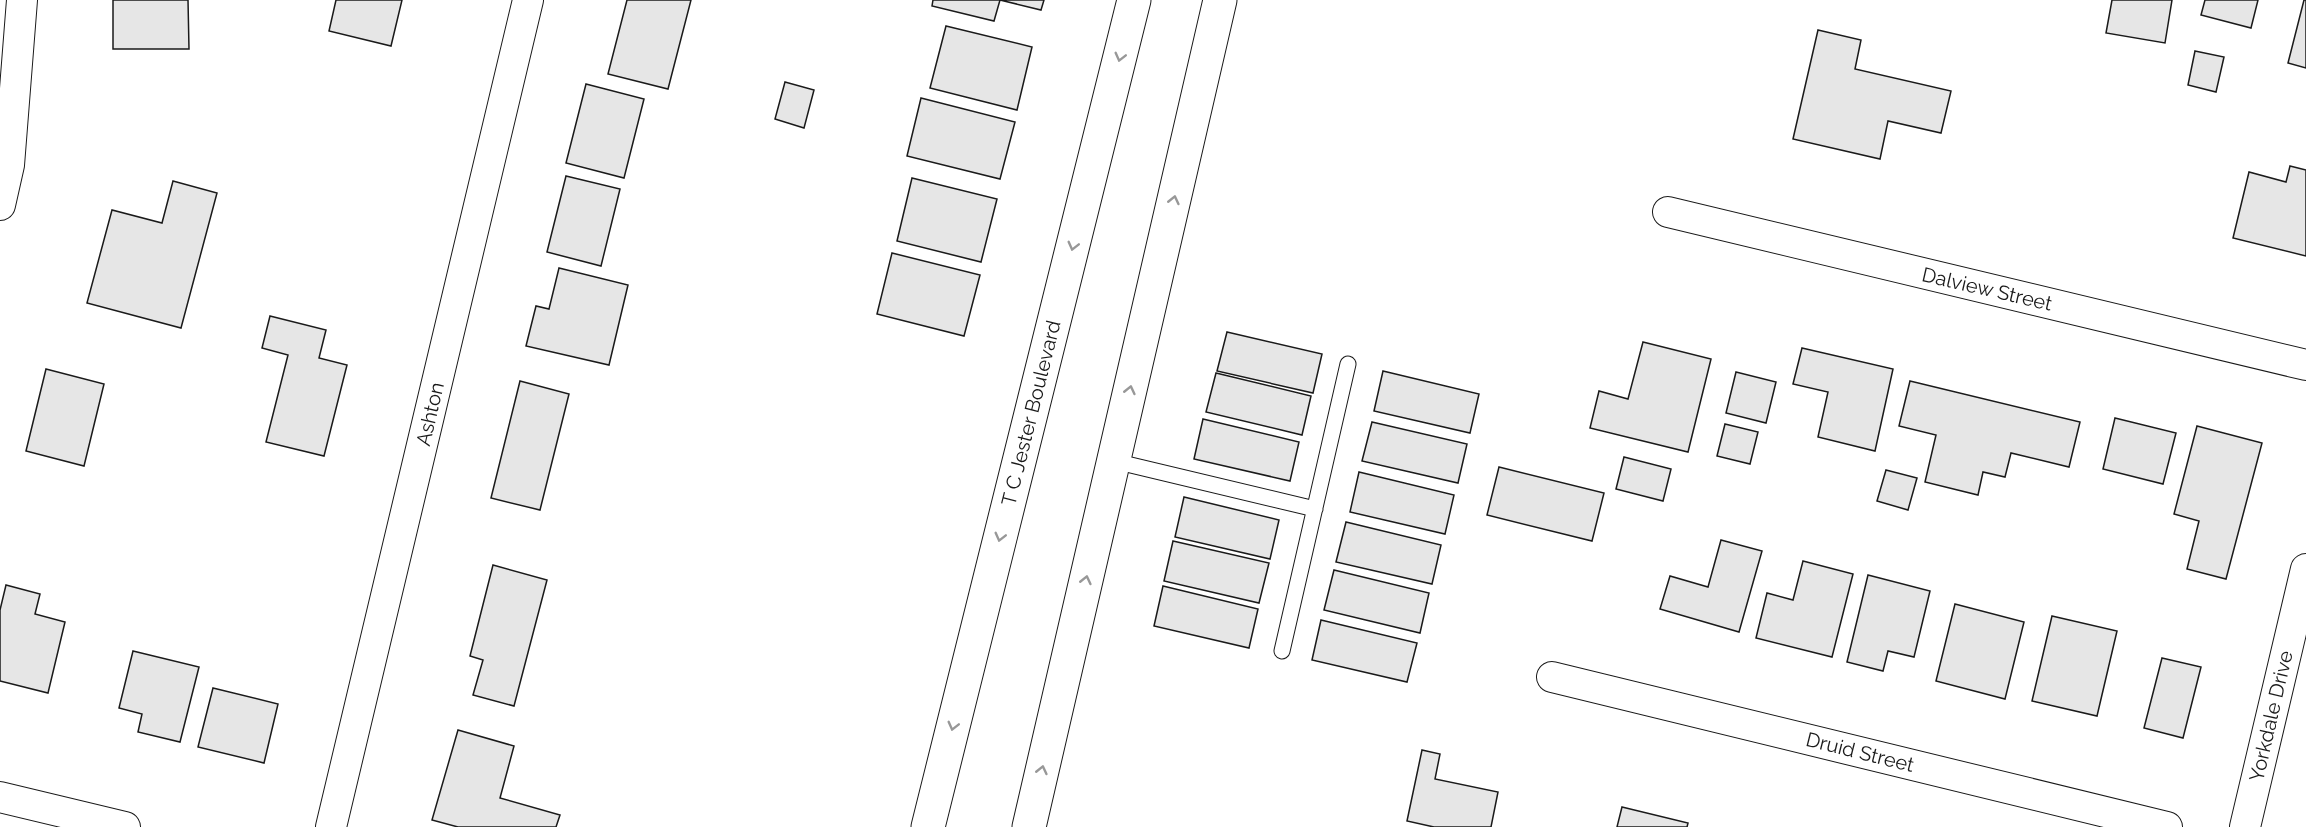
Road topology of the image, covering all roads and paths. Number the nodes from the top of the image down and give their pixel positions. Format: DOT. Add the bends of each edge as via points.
graph roads {
  1 [pos="22,0"];
  2 [pos="528,0"];
  3 [pos="1134,0"];
  4 [pos="1220,0"];
  5 [pos="0,206"];
  6 [pos="1668,212"];
  7 [pos="1348,364"];
  8 [pos="2306,365"];
  9 [pos="1113,460"];
  10 [pos="1315,509"];
  11 [pos="2306,569"];
  12 [pos="1282,651"];
  13 [pos="1552,677"];
  14 [pos="0,797"];
  15 [pos="125,827"];
  16 [pos="331,827"];
  17 [pos="928,827"];
  18 [pos="1029,827"];
  19 [pos="2167,827"];
  20 [pos="2245,827"];
  1 -- 5 [label="street" via="9,165"];
  2 -- 16 [label="street, Ashton"];
  3 -- 17 [label="main road, T C Jester Boulevard, one-way"];
  9 -- 4 [label="main road, one-way"];
  6 -- 8 [label="street, Dalview Street"];
  7 -- 10 [label="lane"];
  9 -- 10 [label="lane"];
  18 -- 9 [label="main road, one-way"];
  10 -- 12 [label="lane"];
  11 -- 20 [label="street, Yorkdale Drive"];
  13 -- 19 [label="street, Druid Street"];
  14 -- 15 [label="street"];
}
